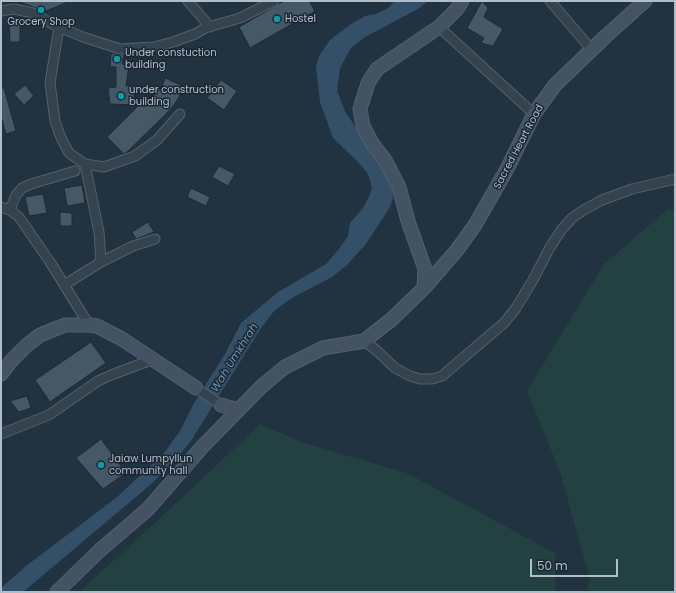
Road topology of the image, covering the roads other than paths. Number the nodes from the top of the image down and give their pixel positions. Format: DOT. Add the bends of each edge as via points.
graph roads {
  1 [pos="188,1"];
  2 [pos="274,1"];
  3 [pos="462,1"];
  4 [pos="550,1"];
  5 [pos="644,1"];
  6 [pos="263,4"];
  7 [pos="15,5"];
  8 [pos="1,11"];
  9 [pos="59,27"];
  10 [pos="210,27"];
  11 [pos="439,27"];
  12 [pos="592,50"];
  13 [pos="180,114"];
  14 [pos="534,114"];
  15 [pos="85,164"];
  16 [pos="75,171"];
  17 [pos="675,179"];
  18 [pos="5,209"];
  19 [pos="155,239"];
  20 [pos="101,262"];
  21 [pos="64,285"];
  22 [pos="424,288"];
  23 [pos="89,325"];
  24 [pos="364,341"];
  25 [pos="154,359"];
  26 [pos="1,374"];
  27 [pos="196,388"];
  28 [pos="221,405"];
  29 [pos="238,410"];
  30 [pos="1,434"];
  31 [pos="56,592"];
  1 -- 10 [label="street"];
  2 -- 6 [label="street"];
  3 -- 11 [label="street"];
  4 -- 12 [label="street"];
  5 -- 12 [label="street, Sacred Heart Road"];
  6 -- 10 [label="street" via="240,18"];
  7 -- 8 [label="street"];
  7 -- 9 [label="street"];
  9 -- 10 [label="street" via="120,49 154,47"];
  9 -- 15 [label="street" via="50,83 55,121 69,153"];
  11 -- 14 [label="street"];
  11 -- 22 [label="street" via="377,69 368,83 360,109 363,126 399,187 425,269"];
  12 -- 14 [label="street, Sacred Heart Road" via="555,85"];
  13 -- 15 [label="street" via="157,140 135,156 104,167"];
  14 -- 22 [label="street, Sacred Heart Road" via="476,225"];
  15 -- 20 [label="street" via="99,232"];
  16 -- 18 [label="street" via="22,188"];
  17 -- 24 [label="street" via="602,200 572,218 562,229 516,308 504,323 442,376 432,379 410,376 395,368"];
  18 -- 21 [label="street" via="19,217"];
  19 -- 20 [label="street" via="133,246"];
  20 -- 21 [label="street"];
  21 -- 23 [label="street"];
  22 -- 24 [label="street, Sacred Heart Road" via="392,320"];
  23 -- 25 [label="street" via="109,332"];
  23 -- 26 [label="street" via="65,325 40,335 12,360"];
  24 -- 29 [label="street" via="323,348 285,367"];
  25 -- 27 [label="street"];
  25 -- 30 [label="street" via="104,378 49,415"];
  27 -- 28 [label="street"];
  28 -- 29 [label="street"];
  29 -- 31 [label="street" via="148,509"];
}
